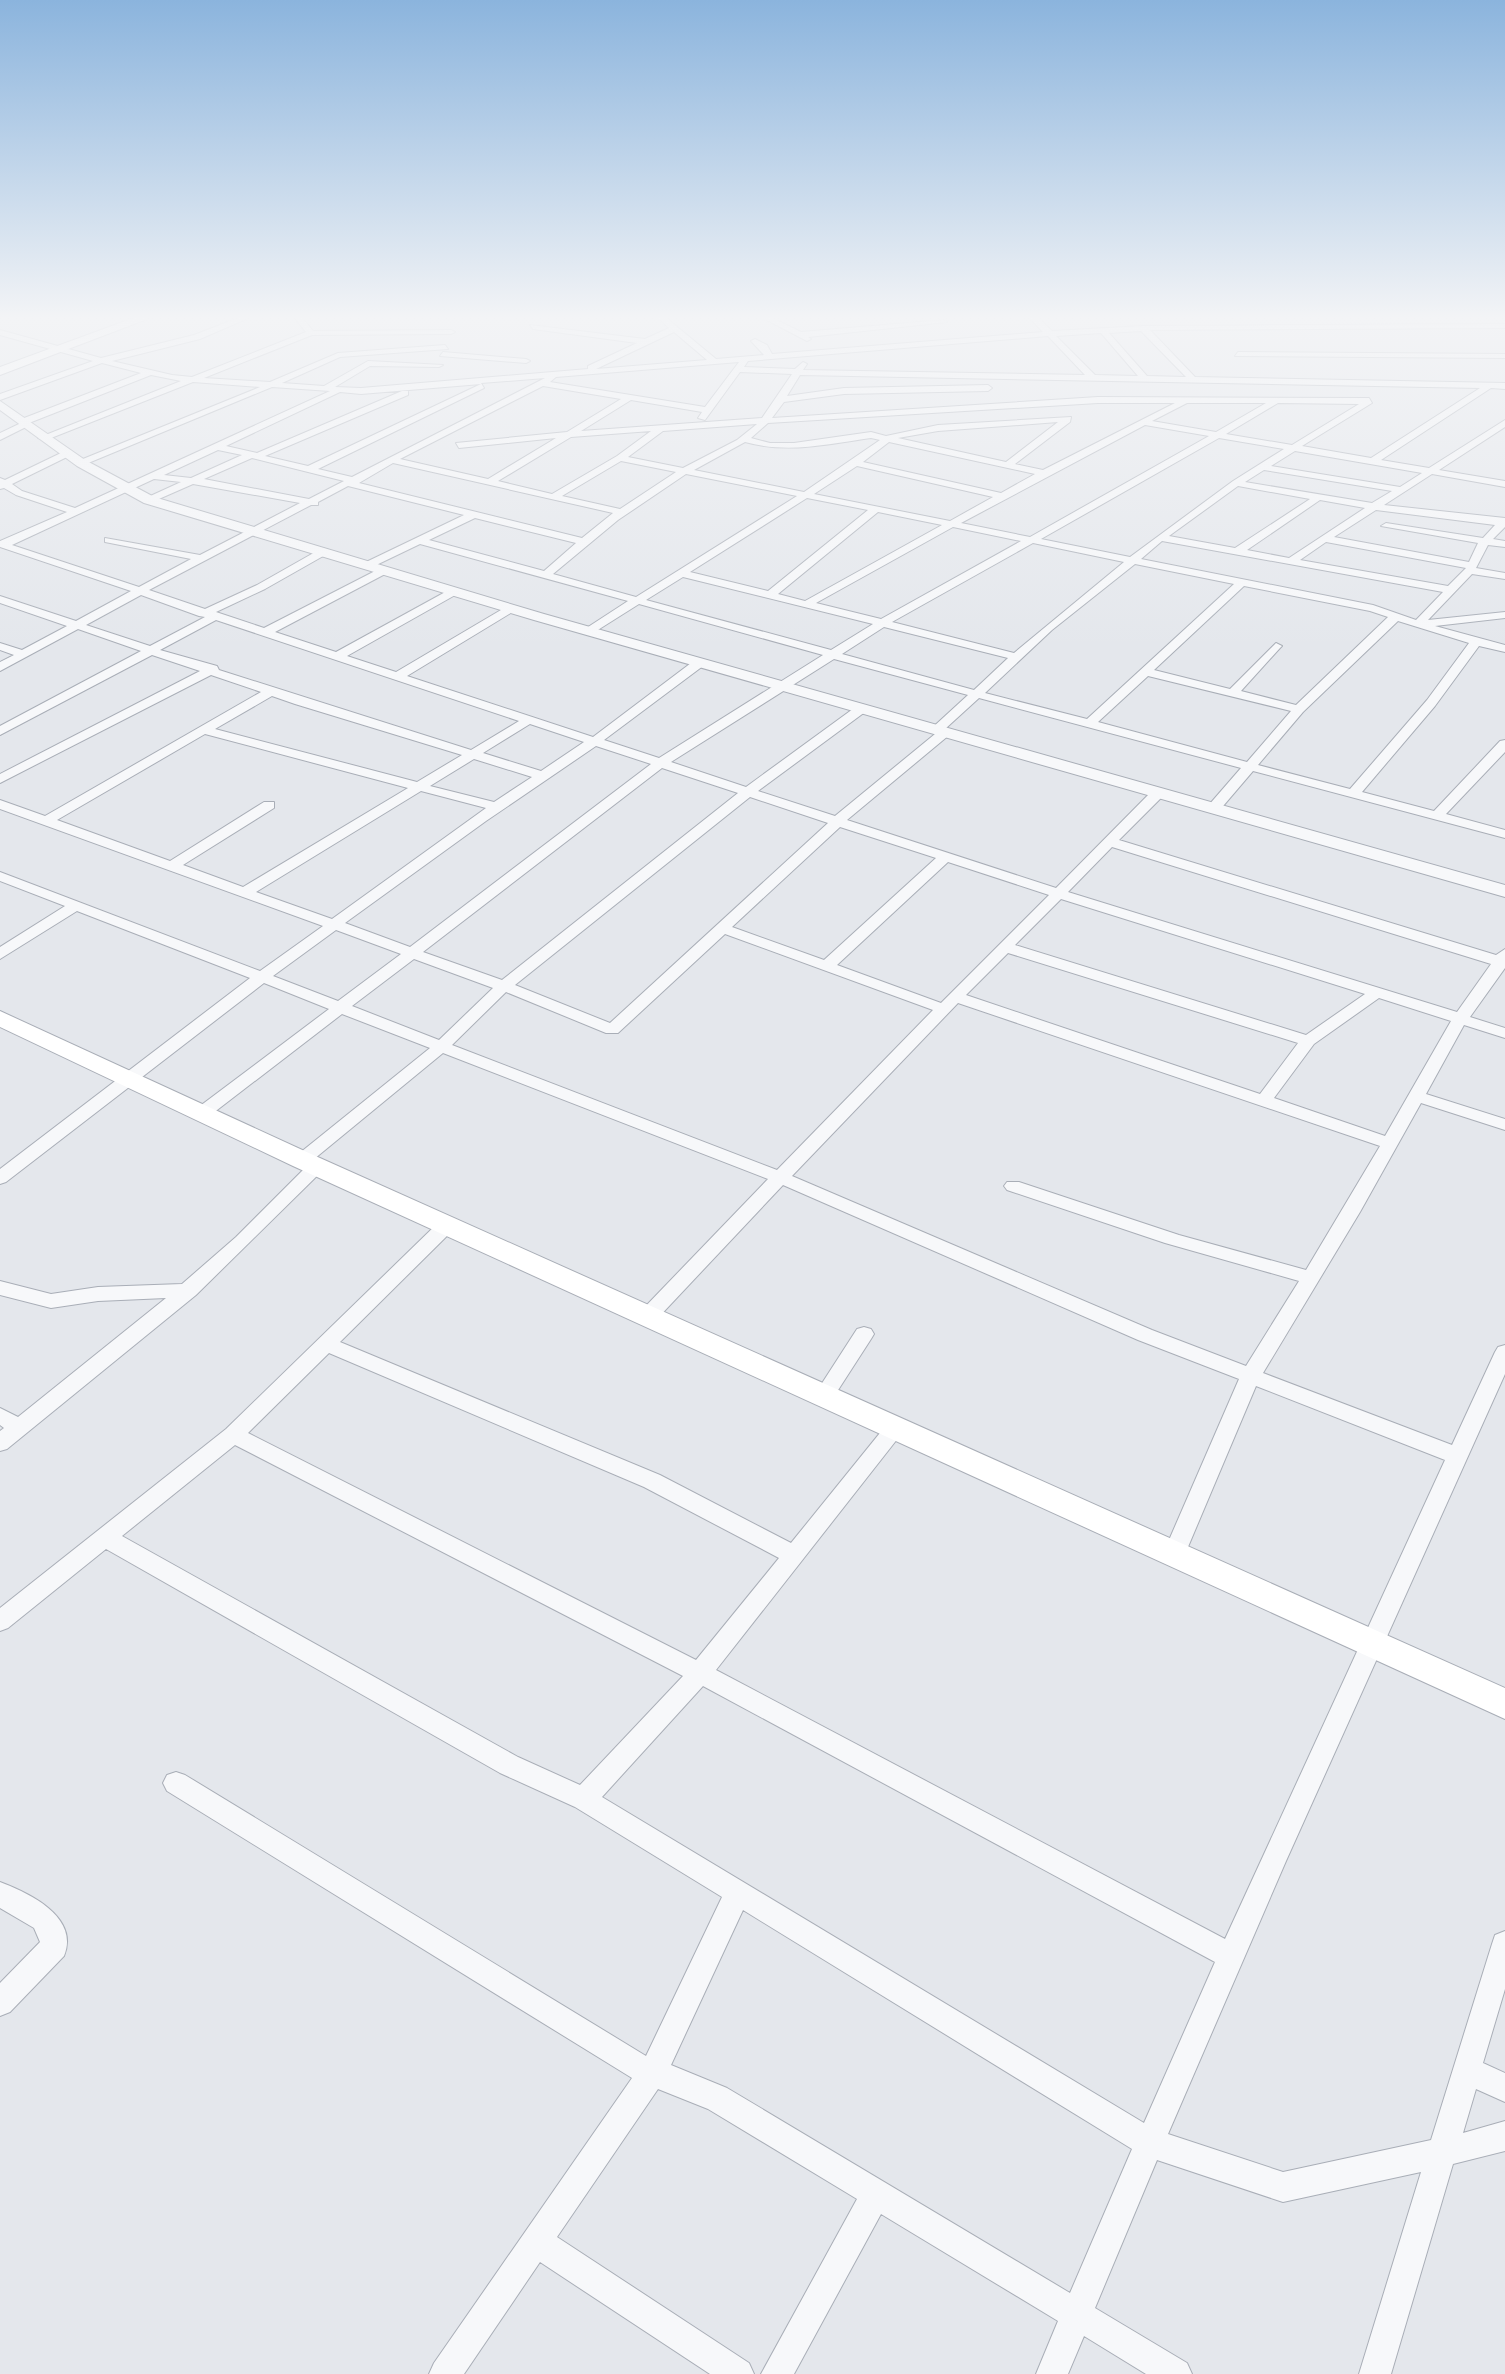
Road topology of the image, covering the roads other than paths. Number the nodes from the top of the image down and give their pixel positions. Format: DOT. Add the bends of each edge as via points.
graph roads {
  1 [pos="27,427"];
  2 [pos="72,427"];
  3 [pos="173,427"];
  4 [pos="258,427"];
  5 [pos="324,427"];
  6 [pos="395,427"];
  7 [pos="461,427"];
  8 [pos="582,427"];
  9 [pos="686,427"];
  10 [pos="759,427"];
  11 [pos="956,427"];
  12 [pos="1058,427"];
  13 [pos="1133,427"];
  14 [pos="1171,427"];
  15 [pos="1228,427"];
  16 [pos="1327,427"];
  17 [pos="1426,427"];
  18 [pos="1499,427"];
  19 [pos="661,429"];
  20 [pos="382,433"];
  21 [pos="570,434"];
  22 [pos="1215,434"];
  23 [pos="890,437"];
  24 [pos="43,438"];
  25 [pos="744,439"];
  26 [pos="434,441"];
  27 [pos="459,445"];
  28 [pos="215,446"];
  29 [pos="1294,447"];
  30 [pos="506,451"];
  31 [pos="521,453"];
  32 [pos="66,454"];
  33 [pos="256,455"];
  34 [pos="537,455"];
  35 [pos="620,458"];
  36 [pos="395,461"];
  37 [pos="1373,461"];
  38 [pos="81,463"];
  39 [pos="856,463"];
  40 [pos="1008,465"];
  41 [pos="1262,467"];
  42 [pos="310,469"];
  43 [pos="688,469"];
  44 [pos="1435,471"];
  45 [pos="1044,473"];
  46 [pos="150,476"];
  47 [pos="192,481"];
  48 [pos="353,482"];
  49 [pos="489,483"];
  50 [pos="1236,483"];
  51 [pos="1,484"];
  52 [pos="1505,484"];
  53 [pos="122,488"];
  54 [pos="1403,490"];
  55 [pos="806,494"];
  56 [pos="1001,496"];
  57 [pos="553,497"];
  58 [pos="1319,497"];
  59 [pos="149,500"];
  60 [pos="314,503"];
  61 [pos="1376,507"];
  62 [pos="876,509"];
  63 [pos="74,511"];
  64 [pos="620,512"];
  65 [pos="474,514"];
  66 [pos="1504,522"];
  67 [pos="949,525"];
  68 [pos="1386,526"];
  69 [pos="254,533"];
  70 [pos="1160,538"];
  71 [pos="1323,538"];
  72 [pos="1029,539"];
  73 [pos="109,540"];
  74 [pos="422,541"];
  75 [pos="582,541"];
  76 [pos="1485,541"];
  77 [pos="1,544"];
  78 [pos="1505,544"];
  79 [pos="1237,552"];
  80 [pos="321,553"];
  81 [pos="201,558"];
  82 [pos="1291,561"];
  83 [pos="1134,562"];
  84 [pos="366,566"];
  85 [pos="1471,568"];
  86 [pos="383,571"];
  87 [pos="681,573"];
  88 [pos="546,575"];
  89 [pos="1505,576"];
  90 [pos="1241,583"];
  91 [pos="1451,590"];
  92 [pos="141,592"];
  93 [pos="453,592"];
  94 [pos="770,595"];
  95 [pos="0,599"];
  96 [pos="639,602"];
  97 [pos="807,604"];
  98 [pos="510,609"];
  99 [pos="208,615"];
  100 [pos="1397,615"];
  101 [pos="1505,615"];
  102 [pos="883,622"];
  103 [pos="1418,624"];
  104 [pos="77,626"];
  105 [pos="589,631"];
  106 [pos="266,632"];
  107 [pos="1476,642"];
  108 [pos="0,646"];
  109 [pos="1276,646"];
  110 [pos="1505,649"];
  111 [pos="155,650"];
  112 [pos="831,654"];
  113 [pos="25,655"];
  114 [pos="340,655"];
  115 [pos="1018,657"];
  116 [pos="699,663"];
  117 [pos="0,667"];
  118 [pos="213,669"];
  119 [pos="1146,672"];
  120 [pos="400,675"];
  121 [pos="781,686"];
  122 [pos="271,691"];
  123 [pos="1233,693"];
  124 [pos="978,694"];
  125 [pos="861,709"];
  126 [pos="1299,709"];
  127 [pos="529,720"];
  128 [pos="1089,724"];
  129 [pos="205,730"];
  130 [pos="0,731"];
  131 [pos="940,732"];
  132 [pos="594,740"];
  133 [pos="1505,744"];
  134 [pos="470,753"];
  135 [pos="662,762"];
  136 [pos="1250,766"];
  137 [pos="541,775"];
  138 [pos="0,779"];
  139 [pos="418,786"];
  140 [pos="749,791"];
  141 [pos="1157,794"];
  142 [pos="1353,794"];
  143 [pos="0,804"];
  144 [pos="269,805"];
  145 [pos="496,807"];
  146 [pos="1213,809"];
  147 [pos="1437,816"];
  148 [pos="47,820"];
  149 [pos="839,820"];
  150 [pos="1505,834"];
  151 [pos="1108,841"];
  152 [pos="946,856"];
  153 [pos="173,865"];
  154 [pos="0,876"];
  155 [pos="1505,891"];
  156 [pos="245,892"];
  157 [pos="1059,893"];
  158 [pos="75,906"];
  159 [pos="333,925"];
  160 [pos="725,929"];
  161 [pos="1005,947"];
  162 [pos="0,954"];
  163 [pos="411,954"];
  164 [pos="1503,959"];
  165 [pos="826,966"];
  166 [pos="261,977"];
  167 [pos="504,986"];
  168 [pos="1377,993"];
  169 [pos="950,1003"];
  170 [pos="340,1007"];
  171 [pos="0,1018"];
  172 [pos="1460,1019"];
  173 [pos="1505,1033"];
  174 [pos="1308,1041"];
  175 [pos="441,1047"];
  176 [pos="125,1077"];
  177 [pos="1416,1096"];
  178 [pos="1263,1101"];
  179 [pos="202,1113"];
  180 [pos="1505,1125"];
  181 [pos="1390,1143"];
  182 [pos="309,1163"];
  183 [pos="779,1177"];
  184 [pos="0,1178"];
  185 [pos="1013,1186"];
  186 [pos="447,1225"];
  187 [pos="1311,1278"];
  188 [pos="0,1288"];
  189 [pos="189,1290"];
  190 [pos="648,1316"];
  191 [pos="864,1334"];
  192 [pos="326,1344"];
  193 [pos="1505,1352"];
  194 [pos="1251,1375"];
  195 [pos="824,1396"];
  196 [pos="0,1416"];
  197 [pos="20,1427"];
  198 [pos="895,1428"];
  199 [pos="233,1435"];
  200 [pos="0,1443"];
  201 [pos="1457,1456"];
  202 [pos="104,1537"];
  203 [pos="1174,1554"];
  204 [pos="794,1555"];
  205 [pos="0,1621"];
  206 [pos="1371,1643"];
  207 [pos="700,1673"];
  208 [pos="1505,1704"];
  209 [pos="176,1783"];
  210 [pos="584,1799"];
  211 [pos="738,1893"];
  212 [pos="0,1894"];
  213 [pos="1505,1944"];
  214 [pos="1233,1957"];
  215 [pos="0,2002"];
  216 [pos="1467,2070"];
  217 [pos="653,2072"];
  218 [pos="1505,2088"];
  219 [pos="1505,2136"];
  220 [pos="1150,2143"];
  221 [pos="1441,2153"];
  222 [pos="877,2192"];
  223 [pos="537,2242"];
  224 [pos="1078,2313"];
  225 [pos="445,2374"];
  226 [pos="738,2374"];
  227 [pos="777,2374"];
  228 [pos="1052,2374"];
  229 [pos="1176,2374"];
  230 [pos="1375,2374"];
  1 -- 24 [label="street"];
  2 -- 24 [label="street"];
  3 -- 38 [label="street"];
  4 -- 28 [label="street"];
  5 -- 33 [label="street"];
  6 -- 20 [label="street"];
  7 -- 26 [label="street"];
  8 -- 21 [label="street"];
  9 -- 19 [label="street"];
  10 -- 25 [label="street"];
  11 -- 23 [label="street"];
  12 -- 40 [label="street"];
  13 -- 45 [label="street"];
  14 -- 22 [label="street"];
  15 -- 22 [label="street"];
  16 -- 29 [label="street"];
  17 -- 37 [label="street"];
  18 -- 44 [label="street"];
  19 -- 21 [label="street"];
  19 -- 35 [label="street"];
  20 -- 26 [label="street"];
  20 -- 42 [label="street"];
  21 -- 27 [label="street"];
  21 -- 34 [label="street"];
  22 -- 29 [label="street"];
  22 -- 72 [label="street"];
  23 -- 25 [label="street" via="848,436 794,446"];
  23 -- 39 [label="street"];
  23 -- 40 [label="street"];
  24 -- 32 [label="street"];
  25 -- 43 [label="street"];
  26 -- 27 [label="street"];
  26 -- 36 [label="street"];
  27 -- 30 [label="street"];
  28 -- 33 [label="street"];
  28 -- 46 [label="street"];
  29 -- 37 [label="street"];
  29 -- 41 [label="street"];
  31 -- 34 [label="street"];
  32 -- 38 [label="street"];
  32 -- 51 [label="street"];
  33 -- 42 [label="street"];
  33 -- 47 [label="street"];
  34 -- 49 [label="street"];
  35 -- 43 [label="street"];
  35 -- 57 [label="street"];
  36 -- 48 [label="street"];
  36 -- 49 [label="street"];
  37 -- 44 [label="street"];
  38 -- 53 [label="street"];
  39 -- 55 [label="street"];
  39 -- 56 [label="street"];
  40 -- 45 [label="street"];
  41 -- 50 [label="street"];
  41 -- 54 [label="street"];
  42 -- 48 [label="street"];
  43 -- 55 [label="street"];
  43 -- 64 [label="street"];
  44 -- 52 [label="street"];
  44 -- 54 [label="street"];
  45 -- 56 [label="street"];
  46 -- 47 [label="street"];
  46 -- 53 [label="street"];
  47 -- 59 [label="street"];
  47 -- 60 [label="street"];
  48 -- 60 [label="street"];
  48 -- 65 [label="street"];
  49 -- 57 [label="street"];
  50 -- 58 [label="street"];
  50 -- 70 [label="street"];
  51 -- 63 [label="street"];
  53 -- 59 [label="street"];
  53 -- 63 [label="street"];
  54 -- 61 [label="street"];
  55 -- 62 [label="street"];
  55 -- 87 [label="street"];
  56 -- 67 [label="street"];
  57 -- 64 [label="street"];
  58 -- 61 [label="street"];
  58 -- 79 [label="street"];
  59 -- 69 [label="street"];
  60 -- 69 [label="street"];
  61 -- 66 [label="street"];
  61 -- 71 [label="street"];
  62 -- 67 [label="street"];
  62 -- 94 [label="street"];
  63 -- 77 [label="street"];
  64 -- 75 [label="street"];
  65 -- 74 [label="street"];
  65 -- 75 [label="street"];
  66 -- 76 [label="street"];
  67 -- 72 [label="street"];
  67 -- 97 [label="street"];
  68 -- 76 [label="street"];
  69 -- 80 [label="street"];
  69 -- 81 [label="street"];
  70 -- 79 [label="street"];
  70 -- 83 [label="street"];
  71 -- 82 [label="street"];
  71 -- 85 [label="street"];
  72 -- 83 [label="street"];
  72 -- 102 [label="street"];
  73 -- 81 [label="street"];
  74 -- 84 [label="street"];
  74 -- 88 [label="street"];
  75 -- 88 [label="street"];
  76 -- 78 [label="street"];
  76 -- 85 [label="street"];
  77 -- 92 [label="street"];
  79 -- 82 [label="street"];
  80 -- 84 [label="street"];
  80 -- 99 [label="street"];
  81 -- 92 [label="street"];
  82 -- 91 [label="street"];
  83 -- 90 [label="street"];
  83 -- 115 [label="street"];
  84 -- 86 [label="street"];
  85 -- 89 [label="street"];
  85 -- 91 [label="street"];
  86 -- 93 [label="street"];
  86 -- 106 [label="street"];
  87 -- 94 [label="street"];
  87 -- 96 [label="street"];
  88 -- 96 [label="street"];
  90 -- 100 [label="street"];
  90 -- 119 [label="street"];
  91 -- 103 [label="street"];
  92 -- 99 [label="street"];
  92 -- 104 [label="street"];
  93 -- 98 [label="street"];
  93 -- 114 [label="street"];
  94 -- 97 [label="street"];
  95 -- 104 [label="street"];
  96 -- 105 [label="street"];
  96 -- 112 [label="street"];
  97 -- 102 [label="street"];
  98 -- 105 [label="street"];
  98 -- 120 [label="street"];
  99 -- 106 [label="street"];
  99 -- 111 [label="street"];
  100 -- 103 [label="street"];
  100 -- 126 [label="street"];
  101 -- 103 [label="street"];
  102 -- 112 [label="street"];
  102 -- 115 [label="street"];
  103 -- 107 [label="street"];
  104 -- 111 [label="street"];
  104 -- 113 [label="street"];
  105 -- 116 [label="street"];
  106 -- 114 [label="street"];
  107 -- 110 [label="street"];
  107 -- 142 [label="street"];
  108 -- 113 [label="street"];
  109 -- 123 [label="street"];
  111 -- 118 [label="street"];
  111 -- 130 [label="street"];
  112 -- 121 [label="street"];
  112 -- 124 [label="street"];
  113 -- 117 [label="street"];
  114 -- 120 [label="street"];
  115 -- 124 [label="street"];
  116 -- 121 [label="street"];
  116 -- 132 [label="street" via="661,696"];
  118 -- 122 [label="street"];
  118 -- 138 [label="street"];
  119 -- 123 [label="street"];
  119 -- 128 [label="street"];
  120 -- 127 [label="street"];
  121 -- 125 [label="street"];
  121 -- 135 [label="street"];
  122 -- 129 [label="street"];
  122 -- 134 [label="street"];
  123 -- 126 [label="street"];
  124 -- 128 [label="street"];
  124 -- 131 [label="street"];
  125 -- 131 [label="street"];
  125 -- 140 [label="street"];
  126 -- 136 [label="street"];
  127 -- 132 [label="street"];
  127 -- 134 [label="street"];
  128 -- 136 [label="street"];
  129 -- 139 [label="street"];
  129 -- 148 [label="street"];
  131 -- 141 [label="street"];
  131 -- 149 [label="street"];
  132 -- 135 [label="street"];
  132 -- 137 [label="street"];
  133 -- 147 [label="street"];
  134 -- 137 [label="street"];
  134 -- 139 [label="street"];
  135 -- 140 [label="street"];
  135 -- 163 [label="street"];
  136 -- 142 [label="street"];
  136 -- 146 [label="street"];
  137 -- 145 [label="street"];
  139 -- 145 [label="street"];
  139 -- 156 [label="street"];
  140 -- 149 [label="street"];
  140 -- 167 [label="street"];
  141 -- 146 [label="street"];
  141 -- 151 [label="street"];
  142 -- 147 [label="street"];
  143 -- 148 [label="street"];
  144 -- 153 [label="street"];
  145 -- 159 [label="street"];
  146 -- 155 [label="street"];
  147 -- 150 [label="street"];
  148 -- 153 [label="street"];
  149 -- 152 [label="street"];
  149 -- 160 [label="street"];
  151 -- 157 [label="street"];
  151 -- 164 [label="street"];
  152 -- 157 [label="street"];
  152 -- 165 [label="street"];
  153 -- 156 [label="street"];
  154 -- 158 [label="street"];
  156 -- 159 [label="street"];
  157 -- 161 [label="street"];
  157 -- 168 [label="street"];
  158 -- 162 [label="street"];
  158 -- 166 [label="street"];
  159 -- 163 [label="street"];
  159 -- 166 [label="street"];
  160 -- 165 [label="street"];
  160 -- 167 [label="street" via="612,1030"];
  161 -- 169 [label="street"];
  161 -- 174 [label="street"];
  163 -- 167 [label="street"];
  163 -- 170 [label="street"];
  164 -- 172 [label="street"];
  165 -- 169 [label="street"];
  166 -- 170 [label="street"];
  166 -- 176 [label="street"];
  167 -- 175 [label="street"];
  168 -- 172 [label="street"];
  168 -- 174 [label="street"];
  169 -- 178 [label="street"];
  169 -- 183 [label="street"];
  170 -- 175 [label="street"];
  170 -- 179 [label="street"];
  171 -- 176 [label="main road"];
  172 -- 173 [label="street"];
  172 -- 177 [label="street"];
  174 -- 178 [label="street"];
  175 -- 182 [label="street"];
  175 -- 183 [label="street"];
  176 -- 179 [label="main road"];
  176 -- 184 [label="street"];
  177 -- 180 [label="street"];
  177 -- 181 [label="street"];
  178 -- 181 [label="street"];
  179 -- 182 [label="main road"];
  181 -- 187 [label="street"];
  182 -- 186 [label="main road"];
  182 -- 189 [label="street" via="279,1208"];
  183 -- 190 [label="street"];
  183 -- 194 [label="street" via="1145,1335"];
  185 -- 187 [label="street"];
  186 -- 190 [label="main road"];
  186 -- 192 [label="street"];
  187 -- 194 [label="street"];
  188 -- 189 [label="street" via="51,1301"];
  189 -- 197 [label="street"];
  190 -- 195 [label="main road"];
  191 -- 195 [label="street"];
  192 -- 199 [label="street"];
  192 -- 204 [label="street" via="652,1481"];
  193 -- 201 [label="street"];
  194 -- 201 [label="street"];
  194 -- 203 [label="street"];
  195 -- 198 [label="main road"];
  196 -- 197 [label="street"];
  197 -- 200 [label="street"];
  198 -- 203 [label="main road"];
  198 -- 204 [label="street"];
  199 -- 202 [label="street"];
  199 -- 207 [label="street"];
  201 -- 206 [label="street"];
  202 -- 205 [label="street"];
  202 -- 210 [label="street" via="509,1765"];
  203 -- 206 [label="main road"];
  204 -- 207 [label="street"];
  206 -- 208 [label="main road"];
  206 -- 214 [label="street"];
  207 -- 210 [label="street"];
  207 -- 214 [label="street"];
  209 -- 217 [label="street"];
  210 -- 211 [label="street"];
  211 -- 217 [label="street"];
  211 -- 220 [label="street"];
  212 -- 215 [label="street" via="42,1917 55,1934 54,1947"];
  213 -- 216 [label="street"];
  214 -- 220 [label="street"];
  216 -- 218 [label="street"];
  216 -- 221 [label="street"];
  217 -- 222 [label="street" via="717,2098"];
  217 -- 223 [label="street"];
  219 -- 221 [label="street"];
  220 -- 221 [label="street" via="1283,2187"];
  220 -- 224 [label="street"];
  221 -- 230 [label="street"];
  222 -- 224 [label="street"];
  222 -- 227 [label="street"];
  223 -- 225 [label="street"];
  223 -- 226 [label="street"];
  224 -- 228 [label="street"];
  224 -- 229 [label="street"];
}
